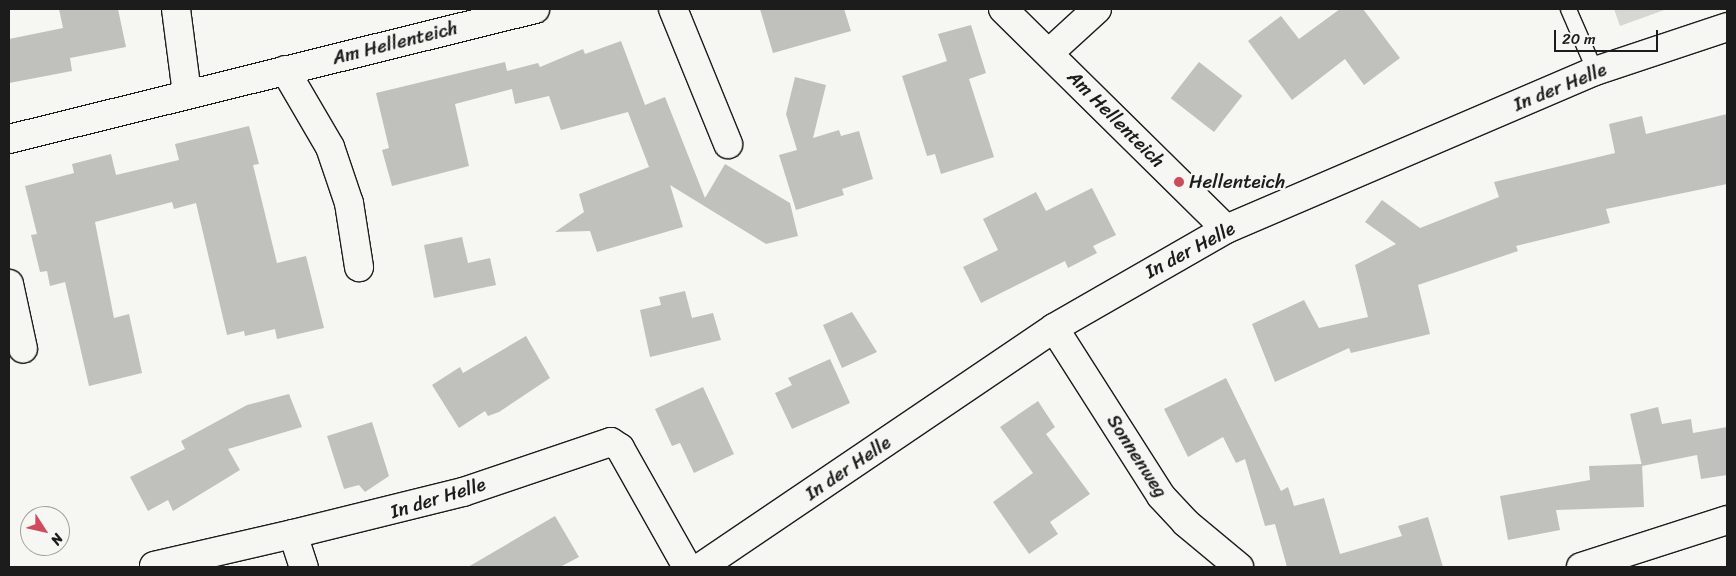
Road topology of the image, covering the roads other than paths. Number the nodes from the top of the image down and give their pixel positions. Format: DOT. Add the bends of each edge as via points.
graph roads {
  1 [pos="176,9"];
  2 [pos="534,9"];
  3 [pos="673,9"];
  4 [pos="1003,9"];
  5 [pos="1097,9"];
  6 [pos="1568,9"];
  7 [pos="1727,27"];
  8 [pos="1049,53"];
  9 [pos="285,70"];
  10 [pos="1595,71"];
  11 [pos="187,94"];
  12 [pos="9,139"];
  13 [pos="728,144"];
  14 [pos="1226,229"];
  15 [pos="358,267"];
  16 [pos="9,284"];
  17 [pos="1054,328"];
  18 [pos="23,349"];
  19 [pos="1727,520"];
  20 [pos="293,534"];
  21 [pos="154,566"];
  22 [pos="304,567"];
  23 [pos="687,567"];
  24 [pos="701,567"];
  25 [pos="1239,567"];
  26 [pos="1581,567"];
  1 -- 11 [label="street"];
  2 -- 9 [label="street, Am Hellenteich"];
  3 -- 13 [label="street"];
  4 -- 8 [label="street, Am Hellenteich"];
  5 -- 8 [label="street"];
  6 -- 10 [label="lane"];
  7 -- 10 [label="street, In der Helle"];
  8 -- 14 [label="street, Am Hellenteich"];
  9 -- 11 [label="street, Am Hellenteich"];
  9 -- 15 [label="street" via="330,147 350,203"];
  10 -- 14 [label="street, In der Helle"];
  11 -- 12 [label="street, Am Hellenteich"];
  14 -- 17 [label="street, In der Helle"];
  16 -- 18 [label="street"];
  17 -- 24 [label="street, In der Helle"];
  17 -- 25 [label="street, Sonnenweg" via="1161,496 1186,523"];
  19 -- 26 [label="street"];
  20 -- 21 [label="street, In der Helle"];
  20 -- 22 [label="street"];
  20 -- 23 [label="street, In der Helle" via="463,492 611,442 620,448"];
}
